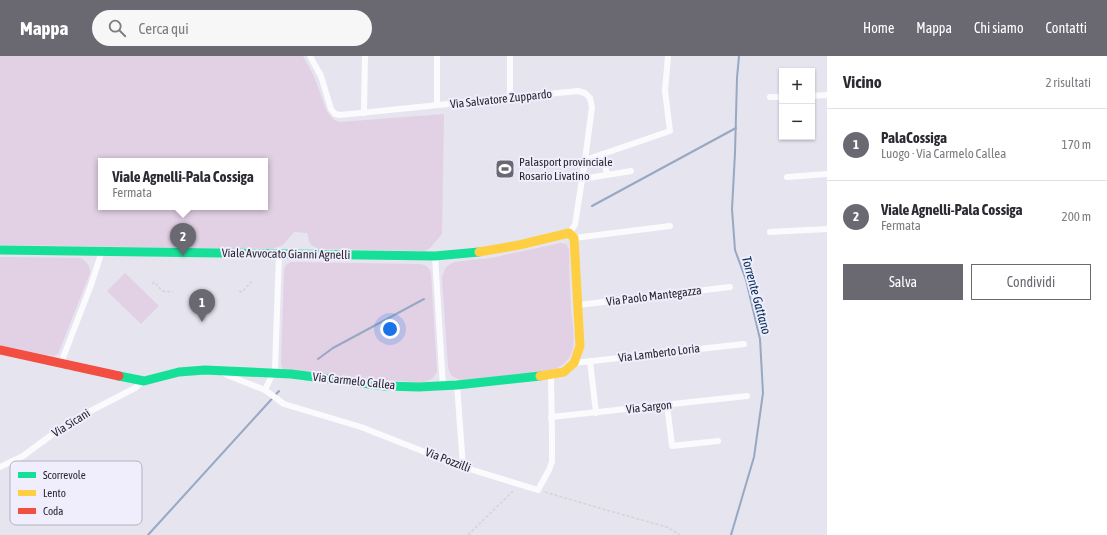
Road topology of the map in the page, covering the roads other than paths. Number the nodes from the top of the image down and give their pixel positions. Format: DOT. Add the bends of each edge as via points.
graph roads {
  1 [pos="310,56"];
  2 [pos="365,56"];
  3 [pos="438,56"];
  4 [pos="510,56"];
  5 [pos="668,56"];
  6 [pos="827,95"];
  7 [pos="815,96"];
  8 [pos="770,97"];
  9 [pos="779,97"];
  10 [pos="510,98"];
  11 [pos="437,105"];
  12 [pos="364,113"];
  13 [pos="603,154"];
  14 [pos="585,160"];
  15 [pos="631,171"];
  16 [pos="827,174"];
  17 [pos="607,175"];
  18 [pos="787,177"];
  19 [pos="582,180"];
  20 [pos="670,226"];
  21 [pos="827,229"];
  22 [pos="770,232"];
  23 [pos="572,236"];
  24 [pos="3,249"];
  25 [pos="102,251"];
  26 [pos="279,254"];
  27 [pos="435,256"];
  28 [pos="730,287"];
  29 [pos="578,305"];
  30 [pos="744,344"];
  31 [pos="0,350"];
  32 [pos="590,361"];
  33 [pos="61,362"];
  34 [pos="574,363"];
  35 [pos="221,371"];
  36 [pos="274,373"];
  37 [pos="551,376"];
  38 [pos="144,381"];
  39 [pos="444,386"];
  40 [pos="457,386"];
  41 [pos="265,390"];
  42 [pos="747,396"];
  43 [pos="667,405"];
  44 [pos="596,413"];
  45 [pos="551,418"];
  46 [pos="718,441"];
  47 [pos="13,461"];
  48 [pos="10,462"];
  49 [pos="0,467"];
  50 [pos="463,467"];
  1 -- 12 [label="street, Via Salvatore Zuppardo" via="321,76 331,109 335,114"];
  2 -- 12 [label="street"];
  3 -- 11 [label="street"];
  4 -- 10 [label="street"];
  5 -- 13 [label="street" via="665,91 670,131"];
  6 -- 7 [label="street"];
  8 -- 9 [label="street"];
  10 -- 11 [label="street, Via Salvatore Zuppardo"];
  10 -- 14 [label="street, Via Salvatore Zuppardo" via="578,91 585,93 590,98 592,107"];
  11 -- 12 [label="street, Via Salvatore Zuppardo"];
  13 -- 14 [label="street"];
  13 -- 17 [label="street"];
  14 -- 19 [label="street, Via Salvatore Zuppardo"];
  15 -- 17 [label="street"];
  16 -- 18 [label="street"];
  17 -- 19 [label="street"];
  19 -- 23 [label="street, Via Salvatore Zuppardo"];
  20 -- 23 [label="street"];
  21 -- 22 [label="street"];
  23 -- 27 [label="street, Viale Avvocato Gianni Agnelli" via="508,248"];
  23 -- 29 [label="street"];
  24 -- 25 [label="street, Viale Avvocato Gianni Agnelli"];
  25 -- 26 [label="street, Viale Avvocato Gianni Agnelli"];
  25 -- 33 [label="street"];
  26 -- 27 [label="street, Viale Avvocato Gianni Agnelli"];
  26 -- 36 [label="street"];
  27 -- 39 [label="street"];
  28 -- 29 [label="street, Via Paolo Mantegazza"];
  29 -- 34 [label="street" via="580,346"];
  30 -- 32 [label="street, Via Lamberto Loria"];
  31 -- 33 [label="street, Via Carmelo Callea"];
  32 -- 34 [label="street, Via Lamberto Loria"];
  32 -- 44 [label="street"];
  33 -- 38 [label="street, Via Carmelo Callea"];
  34 -- 37 [label="street, Via Carmelo Callea" via="564,372"];
  35 -- 36 [label="street, Via Carmelo Callea"];
  35 -- 38 [label="street, Via Carmelo Callea" via="179,372"];
  35 -- 41 [label="street, Via Pozzilli"];
  36 -- 39 [label="street, Via Carmelo Callea" via="385,386"];
  36 -- 41 [label="street"];
  37 -- 40 [label="street, Via Carmelo Callea"];
  37 -- 45 [label="street"];
  38 -- 47 [label="street, Via Sicani" via="61,428"];
  39 -- 40 [label="street, Via Carmelo Callea"];
  40 -- 50 [label="street"];
  41 -- 50 [label="street, Via Pozzilli" via="284,404 361,427"];
  42 -- 43 [label="street, Via Sargon"];
  43 -- 44 [label="street, Via Sargon"];
  43 -- 46 [label="street" via="672,446"];
  44 -- 45 [label="street, Via Sargon"];
  45 -- 50 [label="street, Via Pozzilli" via="552,462 538,490"];
  48 -- 49 [label="street, Via Sicani"];
}
